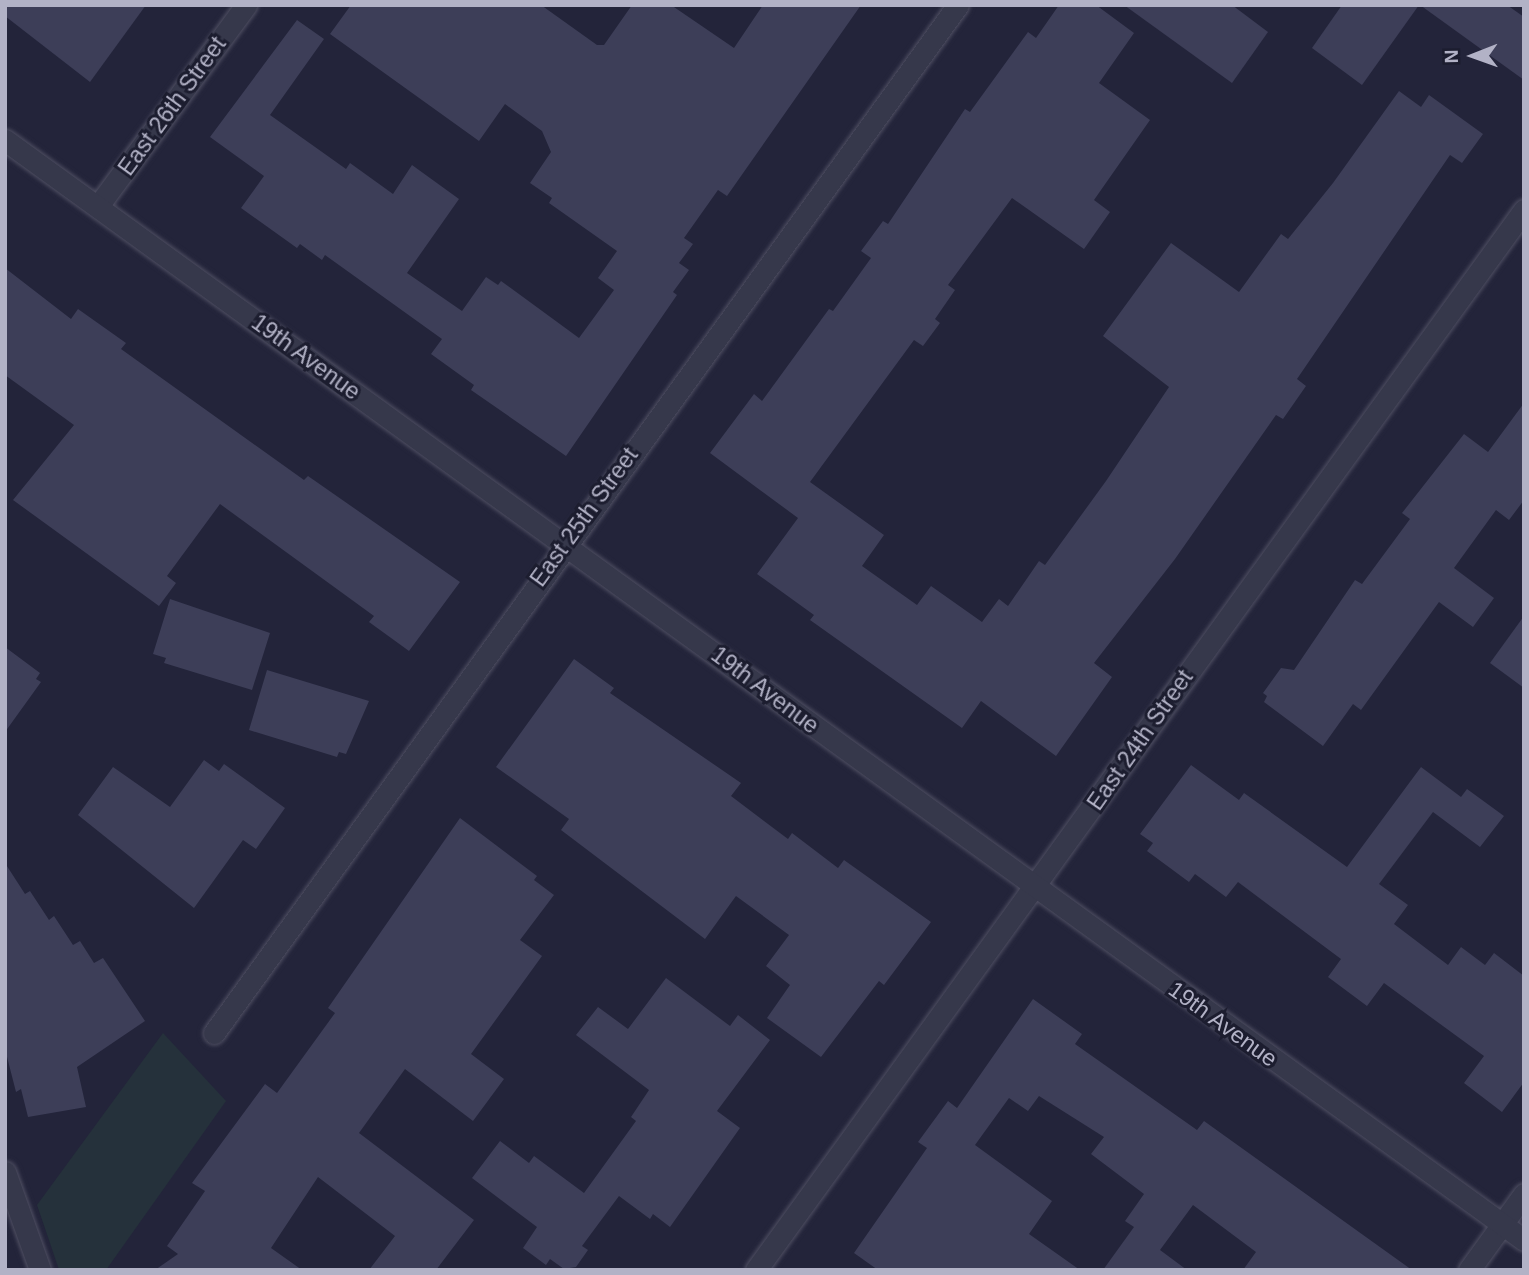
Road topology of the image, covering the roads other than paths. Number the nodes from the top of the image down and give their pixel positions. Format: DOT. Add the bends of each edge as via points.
graph roads {
  1 [pos="246,5"];
  2 [pos="958,5"];
  3 [pos="5,140"];
  4 [pos="98,206"];
  5 [pos="1524,209"];
  6 [pos="565,543"];
  7 [pos="1034,888"];
  8 [pos="214,1033"];
  9 [pos="5,1172"];
  10 [pos="1524,1194"];
  11 [pos="1501,1224"];
  12 [pos="1524,1240"];
  13 [pos="40,1270"];
  14 [pos="756,1270"];
  15 [pos="1469,1270"];
  1 -- 4 [label="street, East 26th Street"];
  2 -- 6 [label="street, East 25th Street"];
  3 -- 4 [label="street, 19th Avenue"];
  4 -- 6 [label="street, 19th Avenue"];
  5 -- 7 [label="street, East 24th Street"];
  6 -- 7 [label="street, 19th Avenue"];
  6 -- 8 [label="street, East 25th Street"];
  7 -- 11 [label="street, 19th Avenue"];
  7 -- 14 [label="street, East 24th Street"];
  9 -- 13 [label="street"];
  10 -- 11 [label="street"];
  11 -- 12 [label="street, 19th Avenue"];
  11 -- 15 [label="street"];
}
